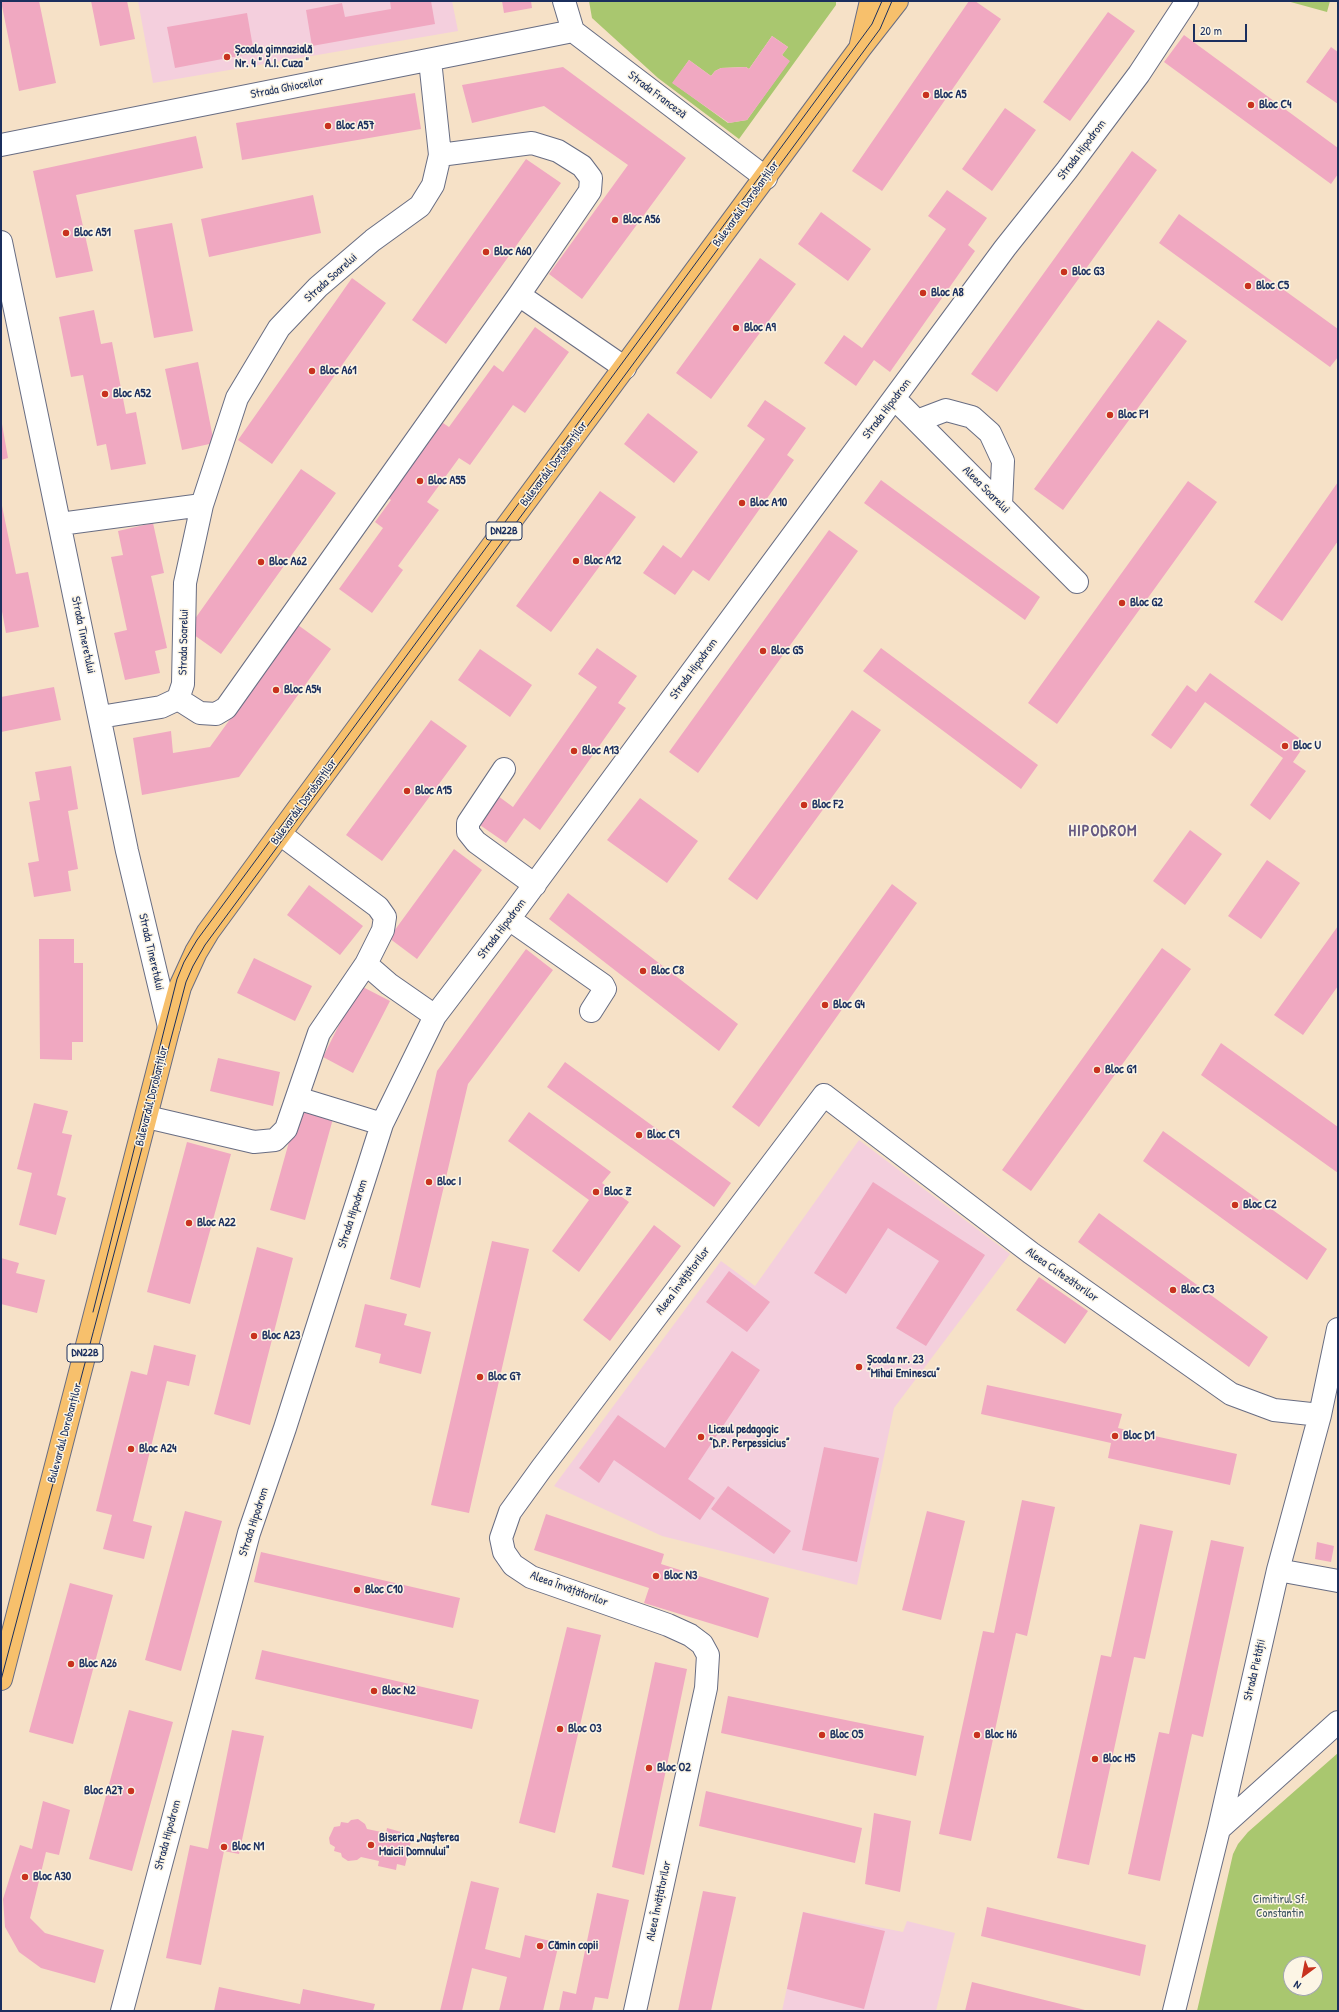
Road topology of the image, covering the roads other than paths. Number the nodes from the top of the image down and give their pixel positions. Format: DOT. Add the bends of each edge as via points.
graph roads {
  1 [pos="564,1"];
  2 [pos="871,1"];
  3 [pos="897,1"];
  4 [pos="1188,1"];
  5 [pos="573,31"];
  6 [pos="861,47"];
  7 [pos="430,60"];
  8 [pos="1,145"];
  9 [pos="440,155"];
  10 [pos="766,178"];
  11 [pos="1,242"];
  12 [pos="519,295"];
  13 [pos="625,368"];
  14 [pos="895,399"];
  15 [pos="917,421"];
  16 [pos="202,505"];
  17 [pos="1001,505"];
  18 [pos="60,524"];
  19 [pos="1078,582"];
  20 [pos="178,699"];
  21 [pos="100,717"];
  22 [pos="504,769"];
  23 [pos="280,834"];
  24 [pos="535,885"];
  25 [pos="509,919"];
  26 [pos="366,964"];
  27 [pos="591,1012"];
  28 [pos="435,1016"];
  29 [pos="169,1027"];
  30 [pos="824,1095"];
  31 [pos="297,1098"];
  32 [pos="147,1117"];
  33 [pos="382,1124"];
  34 [pos="1338,1329"];
  35 [pos="1320,1415"];
  36 [pos="1278,1570"];
  37 [pos="1338,1581"];
  38 [pos="1,1679"];
  39 [pos="1338,1722"];
  40 [pos="1219,1829"];
  41 [pos="122,2011"];
  42 [pos="635,2011"];
  43 [pos="1174,2011"];
  1 -- 5 [label="street"];
  2 -- 6 [label="main road, Bulevardul Dorobanților / DN22B"];
  3 -- 6 [label="main road, Bulevardul Dorobanților / DN22B"];
  4 -- 14 [label="street, Strada Hipodrom" via="1139,74 1068,170 1005,248"];
  5 -- 7 [label="street, Strada Ghioceilor"];
  5 -- 10 [label="street, Strada Franceză"];
  6 -- 10 [label="main road, Bulevardul Dorobanților / DN22B"];
  7 -- 8 [label="street, Strada Ghioceilor"];
  7 -- 9 [label="street, Strada Soarelui"];
  9 -- 12 [label="street" via="532,144 558,151 582,166 591,178 590,191"];
  9 -- 16 [label="street, Strada Soarelui" via="433,186 420,206 373,240 318,287 279,328 237,398"];
  10 -- 13 [label="main road, Bulevardul Dorobanților / DN22B"];
  11 -- 18 [label="street, Strada Tineretului"];
  12 -- 13 [label="street"];
  12 -- 20 [label="street" via="226,708 216,714 200,713"];
  13 -- 23 [label="main road, Bulevardul Dorobanților / DN22B"];
  14 -- 15 [label="street, Aleea Soarelui"];
  14 -- 24 [label="street, Strada Hipodrom"];
  15 -- 17 [label="street, Aleea Soarelui"];
  15 -- 17 [label="street" via="946,410 972,417 990,433 1004,461"];
  16 -- 18 [label="street"];
  16 -- 20 [label="street, Strada Soarelui" via="185,583 183,684"];
  17 -- 19 [label="street, Aleea Soarelui"];
  18 -- 21 [label="street, Strada Tineretului"];
  20 -- 21 [label="street" via="161,707"];
  21 -- 29 [label="street, Strada Tineretului" via="127,851"];
  22 -- 24 [label="street" via="468,823 468,832 476,842"];
  23 -- 26 [label="street" via="378,907 385,917 383,930"];
  23 -- 29 [label="main road, Bulevardul Dorobanților / DN22B" via="196,952 180,987"];
  24 -- 25 [label="street, Strada Hipodrom"];
  25 -- 27 [label="street" via="603,985 605,989"];
  25 -- 28 [label="street, Strada Hipodrom"];
  26 -- 28 [label="street" via="389,984"];
  26 -- 31 [label="street" via="319,1034"];
  28 -- 33 [label="street, Strada Hipodrom"];
  29 -- 32 [label="main road, Bulevardul Dorobanților / DN22B"];
  30 -- 35 [label="street, Aleea Cutezătorilor" via="1031,1253 1231,1394 1274,1410"];
  30 -- 42 [label="street, Aleea Învățătorilor" via="541,1469 510,1512 501,1538 504,1552 513,1565 531,1577 668,1625 690,1635 702,1644 708,1655 706,1688"];
  31 -- 32 [label="street" via="286,1129 275,1140 254,1142"];
  31 -- 33 [label="street"];
  32 -- 38 [label="main road, Bulevardul Dorobanților / DN22B"];
  33 -- 41 [label="street, Strada Hipodrom" via="249,1533"];
  34 -- 35 [label="street, Strada Pietății"];
  35 -- 36 [label="street, Strada Pietății"];
  36 -- 37 [label="street"];
  36 -- 40 [label="street, Strada Pietății"];
  39 -- 40 [label="street"];
  40 -- 43 [label="street, Strada Pietății"];
}
